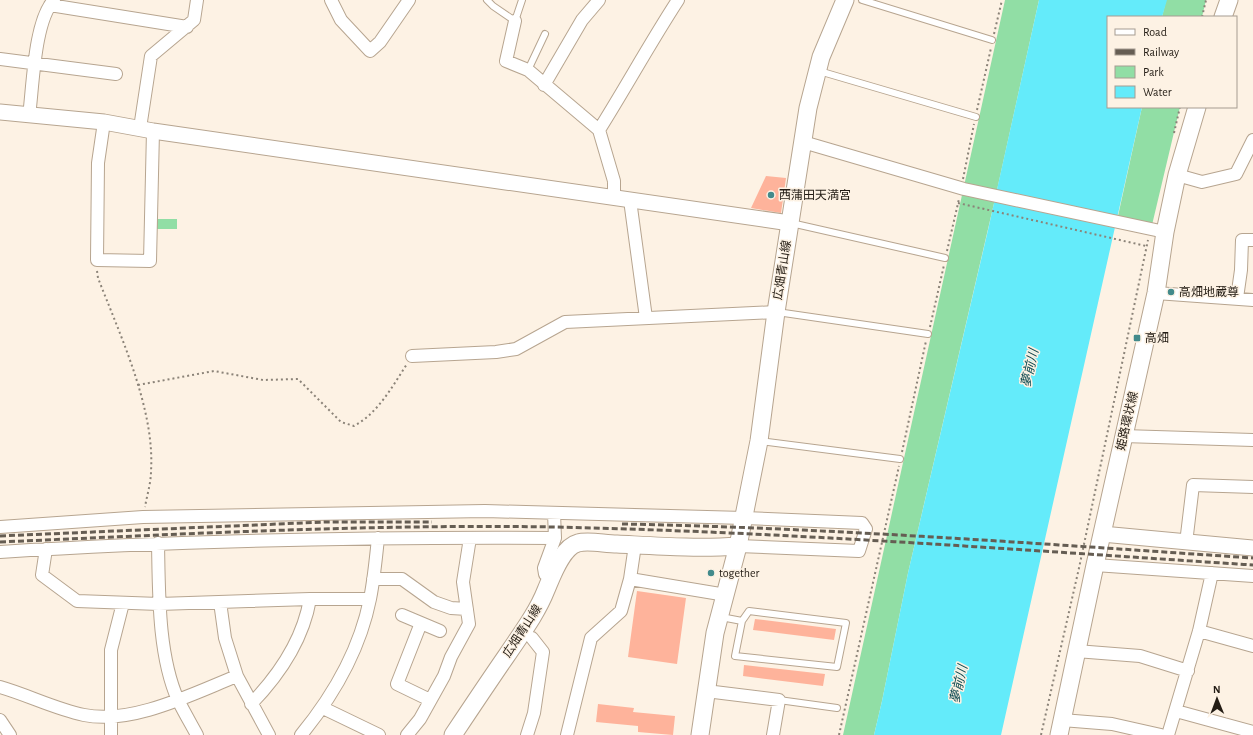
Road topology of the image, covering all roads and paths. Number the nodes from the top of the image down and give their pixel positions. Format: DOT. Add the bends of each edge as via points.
graph roads {
  1 [pos="197,0"];
  2 [pos="331,0"];
  3 [pos="409,0"];
  4 [pos="487,0"];
  5 [pos="522,0"];
  6 [pos="599,0"];
  7 [pos="678,0"];
  8 [pos="845,0"];
  9 [pos="862,0"];
  10 [pos="1002,0"];
  11 [pos="1206,0"];
  12 [pos="1229,0"];
  13 [pos="52,2"];
  14 [pos="1202,16"];
  15 [pos="1223,16"];
  16 [pos="515,21"];
  17 [pos="187,27"];
  18 [pos="545,34"];
  19 [pos="992,40"];
  20 [pos="0,59"];
  21 [pos="36,62"];
  22 [pos="528,70"];
  23 [pos="817,71"];
  24 [pos="116,74"];
  25 [pos="544,85"];
  26 [pos="1180,108"];
  27 [pos="1197,108"];
  28 [pos="0,112"];
  29 [pos="30,116"];
  30 [pos="976,117"];
  31 [pos="104,122"];
  32 [pos="147,129"];
  33 [pos="599,130"];
  34 [pos="1174,137"];
  35 [pos="1253,140"];
  36 [pos="802,142"];
  37 [pos="1178,175"];
  38 [pos="963,189"];
  39 [pos="614,198"];
  40 [pos="630,200"];
  41 [pos="958,203"];
  42 [pos="790,223"];
  43 [pos="1165,232"];
  44 [pos="1148,234"];
  45 [pos="1253,240"];
  46 [pos="1146,246"];
  47 [pos="945,258"];
  48 [pos="97,260"];
  49 [pos="1156,293"];
  50 [pos="1237,298"];
  51 [pos="1253,300"];
  52 [pos="776,312"];
  53 [pos="646,318"];
  54 [pos="928,334"];
  55 [pos="412,356"];
  56 [pos="138,385"];
  57 [pos="1124,436"];
  58 [pos="1253,440"];
  59 [pos="759,441"];
  60 [pos="900,459"];
  61 [pos="1253,487"];
  62 [pos="554,513"];
  63 [pos="143,517"];
  64 [pos="744,518"];
  65 [pos="0,527"];
  66 [pos="1102,534"];
  67 [pos="378,538"];
  68 [pos="470,538"];
  69 [pos="554,538"];
  70 [pos="1186,543"];
  71 [pos="158,544"];
  72 [pos="596,544"];
  73 [pos="635,545"];
  74 [pos="738,546"];
  75 [pos="1253,548"];
  76 [pos="46,549"];
  77 [pos="0,552"];
  78 [pos="1095,565"];
  79 [pos="1212,573"];
  80 [pos="1253,576"];
  81 [pos="552,577"];
  82 [pos="373,579"];
  83 [pos="630,579"];
  84 [pos="726,595"];
  85 [pos="310,599"];
  86 [pos="370,599"];
  87 [pos="220,602"];
  88 [pos="123,603"];
  89 [pos="159,604"];
  90 [pos="467,609"];
  91 [pos="402,615"];
  92 [pos="720,616"];
  93 [pos="742,620"];
  94 [pos="421,623"];
  95 [pos="440,631"];
  96 [pos="1199,631"];
  97 [pos="532,638"];
  98 [pos="1253,646"];
  99 [pos="1076,651"];
  100 [pos="1188,671"];
  101 [pos="237,676"];
  102 [pos="0,687"];
  103 [pos="706,691"];
  104 [pos="178,700"];
  105 [pos="430,700"];
  106 [pos="779,700"];
  107 [pos="251,704"];
  108 [pos="323,708"];
  109 [pos="837,708"];
  110 [pos="1176,711"];
  111 [pos="112,716"];
  112 [pos="0,720"];
  113 [pos="1060,728"];
  114 [pos="1253,732"];
  115 [pos="372,734"];
  116 [pos="10,735"];
  117 [pos="111,735"];
  118 [pos="198,735"];
  119 [pos="269,735"];
  120 [pos="301,735"];
  121 [pos="407,735"];
  122 [pos="453,735"];
  123 [pos="466,735"];
  124 [pos="527,735"];
  125 [pos="567,735"];
  126 [pos="700,735"];
  127 [pos="773,735"];
  128 [pos="1041,735"];
  129 [pos="1161,735"];
  130 [pos="1168,735"];
  1 -- 17 [label="street" via="194,20"];
  2 -- 3 [label="street" via="341,20 370,50 380,42"];
  4 -- 16 [label="lane"];
  5 -- 16 [label="lane"];
  6 -- 25 [label="street" via="582,20"];
  7 -- 33 [label="street"];
  8 -- 23 [label="main road, 広畑青山線"];
  9 -- 19 [label="lane"];
  10 -- 19 [label="path"];
  11 -- 14 [label="path"];
  12 -- 15 [label="main road"];
  13 -- 17 [label="street"];
  13 -- 21 [label="street" via="41,25"];
  16 -- 22 [label="street" via="506,61"];
  17 -- 32 [label="street" via="151,56"];
  18 -- 22 [label="lane"];
  19 -- 30 [label="path"];
  20 -- 21 [label="street"];
  21 -- 24 [label="street"];
  21 -- 29 [label="street"];
  22 -- 25 [label="street"];
  23 -- 30 [label="lane"];
  23 -- 36 [label="main road, 広畑青山線"];
  25 -- 33 [label="street"];
  26 -- 34 [label="path"];
  27 -- 37 [label="main road, 姫路環状線"];
  28 -- 29 [label="street"];
  29 -- 31 [label="street"];
  30 -- 38 [label="path"];
  31 -- 32 [label="street"];
  31 -- 48 [label="street" via="98,163"];
  32 -- 39 [label="street"];
  32 -- 48 [label="street" via="150,261"];
  33 -- 39 [label="street" via="614,181"];
  35 -- 37 [label="street" via="1236,174 1202,182"];
  36 -- 38 [label="street"];
  36 -- 42 [label="main road, 広畑青山線"];
  37 -- 43 [label="main road, 姫路環状線"];
  38 -- 44 [label="street"];
  39 -- 40 [label="street"];
  40 -- 42 [label="street"];
  40 -- 53 [label="street"];
  41 -- 46 [label="path"];
  42 -- 47 [label="lane"];
  42 -- 52 [label="main road, 広畑青山線"];
  43 -- 44 [label="street"];
  43 -- 49 [label="main road, 姫路環状線"];
  44 -- 46 [label="path"];
  45 -- 50 [label="street" via="1242,240"];
  46 -- 128 [label="path" via="1079,568"];
  48 -- 56 [label="path" via="98,278"];
  49 -- 50 [label="street"];
  49 -- 57 [label="main road, 姫路環状線"];
  50 -- 51 [label="street"];
  52 -- 53 [label="street"];
  52 -- 54 [label="lane"];
  52 -- 59 [label="main road, 広畑青山線"];
  53 -- 55 [label="street" via="564,322 516,349"];
  55 -- 56 [label="path" via="389,391 366,419 354,426 341,422 298,379 263,380 214,371"];
  56 -- 63 [label="path" via="150,439 151,471"];
  57 -- 58 [label="street"];
  57 -- 66 [label="main road, 姫路環状線"];
  59 -- 60 [label="lane"];
  59 -- 64 [label="main road, 広畑青山線"];
  61 -- 70 [label="street" via="1193,485"];
  62 -- 63 [label="street" via="485,511"];
  62 -- 64 [label="street"];
  62 -- 69 [label="street"];
  63 -- 65 [label="street"];
  64 -- 74 [label="main road, 広畑青山線"];
  64 -- 74 [label="street" via="862,523 866,529 860,551"];
  66 -- 70 [label="street"];
  66 -- 78 [label="main road, 姫路環状線"];
  67 -- 68 [label="street"];
  67 -- 71 [label="street"];
  67 -- 82 [label="street"];
  68 -- 69 [label="street"];
  68 -- 90 [label="street" via="463,582"];
  69 -- 81 [label="street" via="544,568 546,574"];
  70 -- 75 [label="street"];
  71 -- 76 [label="street"];
  71 -- 89 [label="street"];
  72 -- 73 [label="main road, 広畑青山線"];
  72 -- 81 [label="main road, 広畑青山線" via="588,541 576,543 567,551"];
  72 -- 97 [label="main road, 広畑青山線" via="581,549 573,556 550,607"];
  73 -- 74 [label="main road, 広畑青山線"];
  73 -- 83 [label="street"];
  74 -- 84 [label="main road, 広畑青山線"];
  76 -- 77 [label="street"];
  76 -- 88 [label="street" via="42,575 77,601"];
  78 -- 79 [label="street"];
  78 -- 99 [label="main road, 姫路環状線"];
  79 -- 80 [label="street"];
  79 -- 96 [label="street"];
  81 -- 122 [label="main road, 広畑青山線" via="522,633"];
  82 -- 86 [label="street"];
  82 -- 90 [label="street" via="402,579 434,602 451,608"];
  83 -- 84 [label="street"];
  83 -- 125 [label="street" via="621,610 591,638"];
  84 -- 92 [label="main road, 広畑青山線"];
  85 -- 86 [label="street"];
  85 -- 87 [label="street"];
  85 -- 107 [label="street" via="307,618 297,642 273,681"];
  86 -- 108 [label="street" via="354,650"];
  87 -- 89 [label="street"];
  87 -- 101 [label="street" via="225,638"];
  88 -- 89 [label="street"];
  88 -- 111 [label="street" via="111,650"];
  89 -- 104 [label="street" via="164,653"];
  90 -- 105 [label="street" via="469,624"];
  91 -- 94 [label="street"];
  92 -- 93 [label="lane"];
  92 -- 103 [label="main road, 広畑青山線"];
  93 -- 93 [label="lane" via="749,611 846,623 837,667 735,656"];
  94 -- 95 [label="street"];
  94 -- 105 [label="street" via="397,684"];
  96 -- 98 [label="street"];
  96 -- 100 [label="street"];
  97 -- 123 [label="main road, 広畑青山線"];
  97 -- 124 [label="street" via="543,652 534,713"];
  99 -- 100 [label="street" via="1140,656"];
  99 -- 113 [label="main road, 姫路環状線"];
  100 -- 110 [label="street"];
  101 -- 104 [label="street"];
  101 -- 107 [label="street"];
  102 -- 111 [label="street" via="86,715"];
  103 -- 106 [label="street"];
  103 -- 126 [label="main road, 広畑青山線"];
  104 -- 111 [label="street" via="134,713"];
  104 -- 118 [label="street"];
  105 -- 121 [label="street"];
  106 -- 109 [label="lane"];
  106 -- 127 [label="street"];
  107 -- 119 [label="street"];
  108 -- 115 [label="street"];
  108 -- 120 [label="street"];
  110 -- 114 [label="street"];
  110 -- 130 [label="street"];
  111 -- 117 [label="street"];
  112 -- 116 [label="street"];
  113 -- 129 [label="street" via="1112,724"];
}
